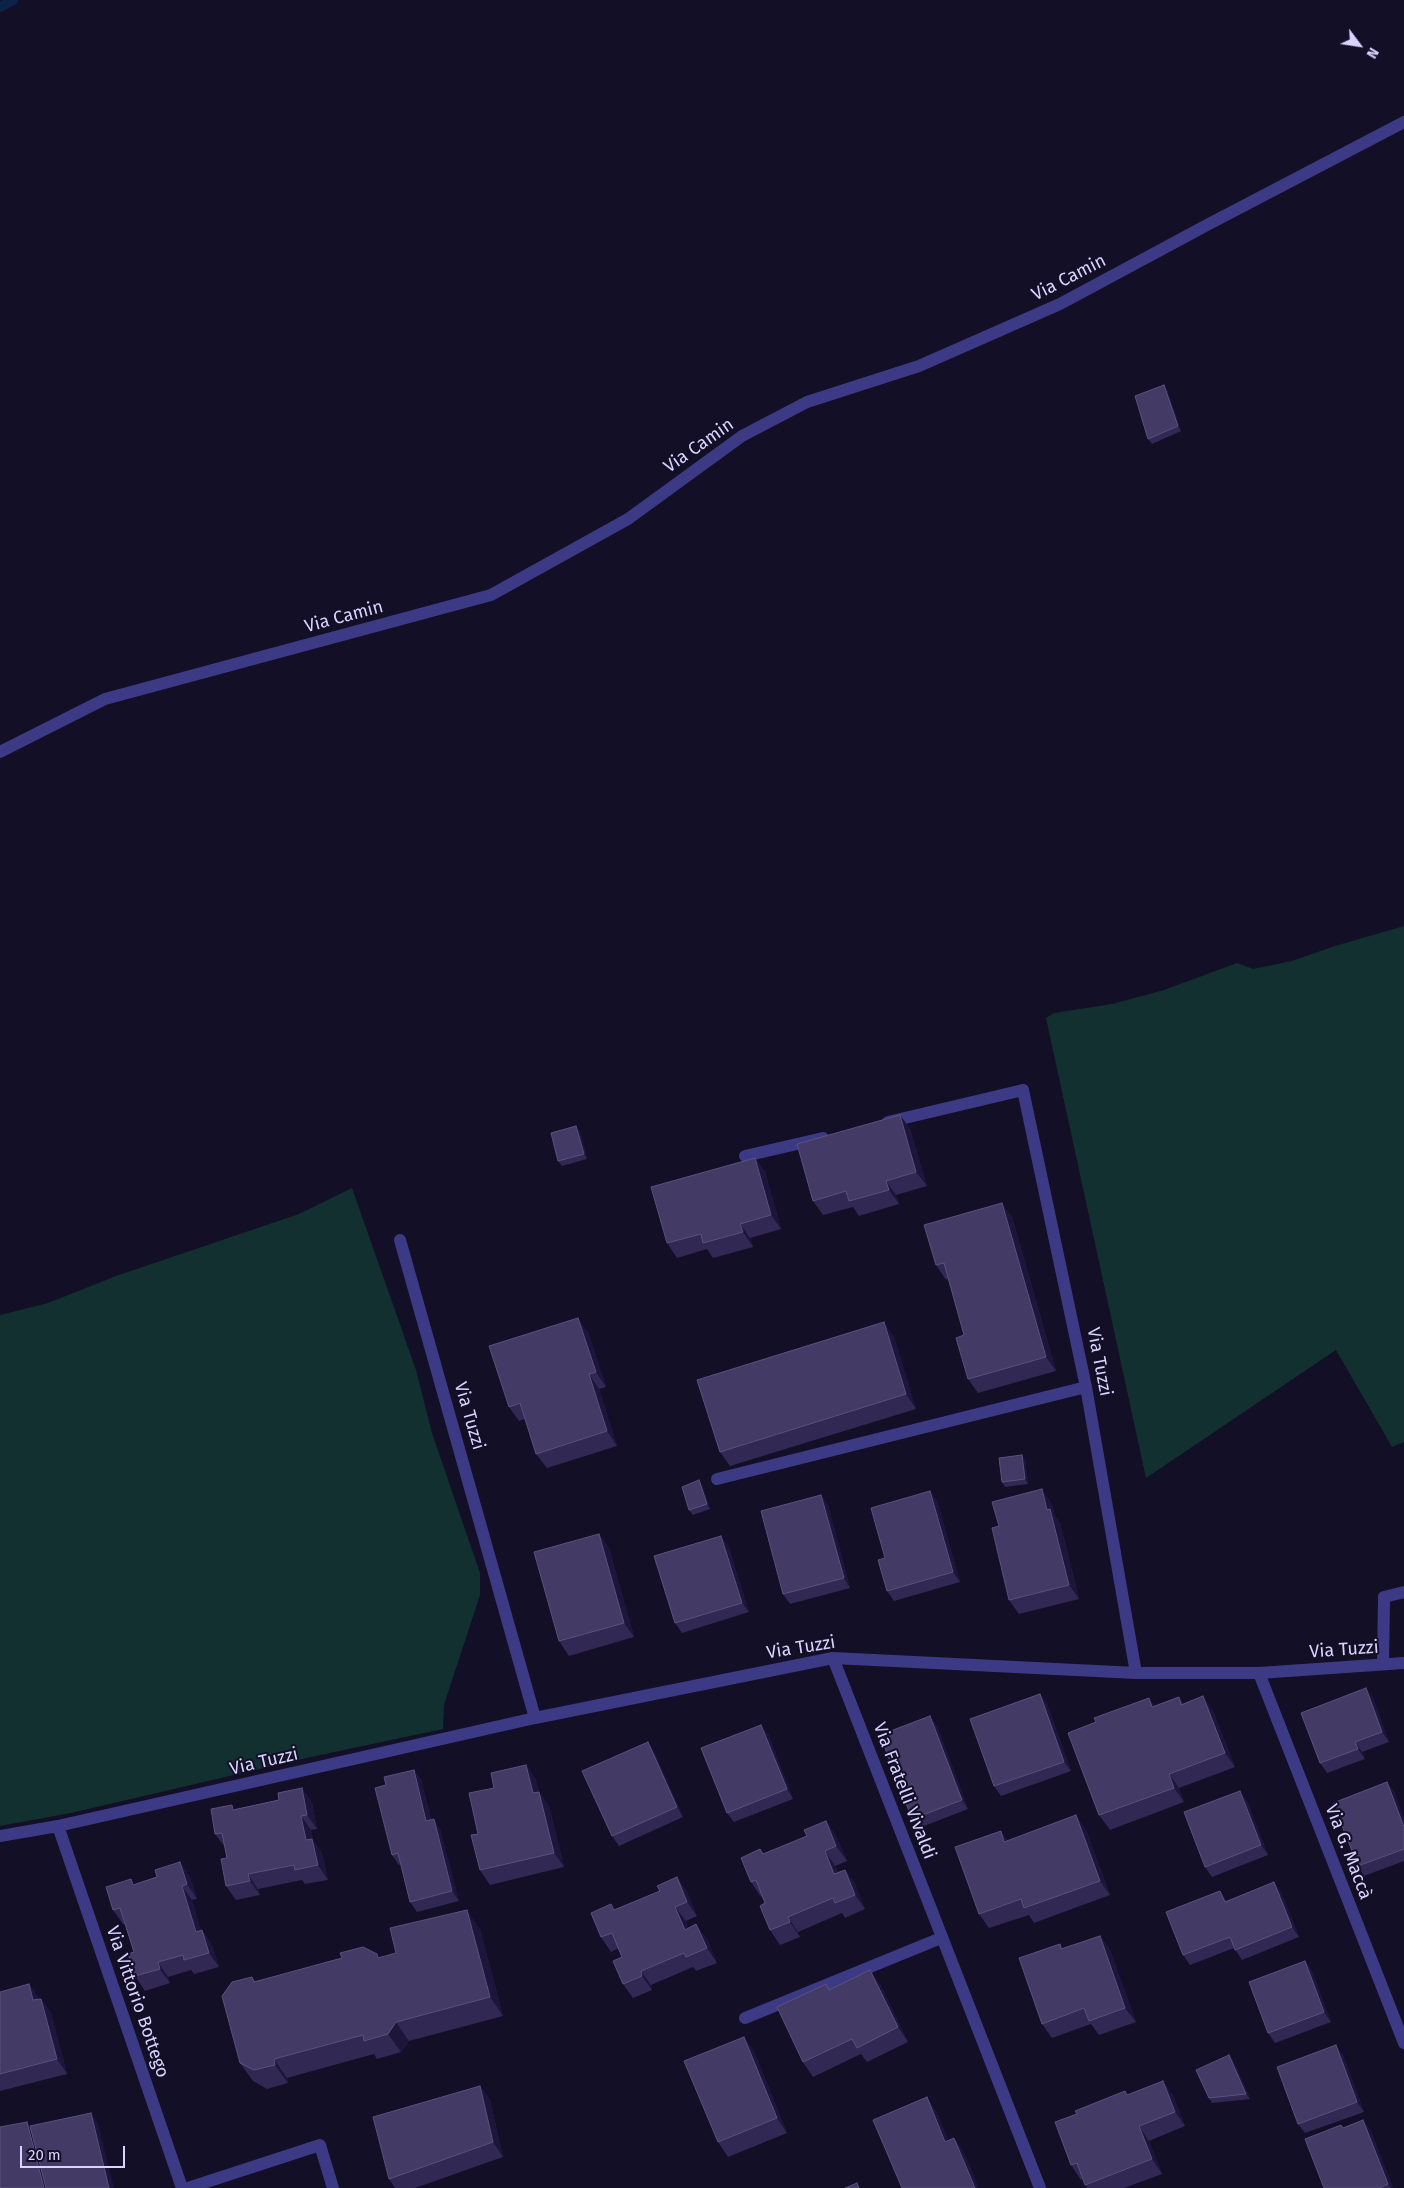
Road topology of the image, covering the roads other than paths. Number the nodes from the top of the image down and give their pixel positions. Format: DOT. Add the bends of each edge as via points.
graph roads {
  1 [pos="1404,122"];
  2 [pos="0,752"];
  3 [pos="879,1124"];
  4 [pos="831,1136"];
  5 [pos="745,1156"];
  6 [pos="400,1240"];
  7 [pos="1086,1386"];
  8 [pos="718,1479"];
  9 [pos="1404,1592"];
  10 [pos="833,1658"];
  11 [pos="1404,1663"];
  12 [pos="1383,1664"];
  13 [pos="1136,1673"];
  14 [pos="1259,1673"];
  15 [pos="535,1718"];
  16 [pos="58,1826"];
  17 [pos="0,1836"];
  18 [pos="941,1938"];
  19 [pos="745,2018"];
  20 [pos="1404,2043"];
  21 [pos="182,2188"];
  22 [pos="188,2188"];
  23 [pos="333,2188"];
  24 [pos="1040,2188"];
  1 -- 2 [label="street, Via Camin" via="1060,304 919,366 807,402 742,436 628,519 491,595 105,699"];
  3 -- 7 [label="street, Via Tuzzi" via="1023,1090"];
  4 -- 5 [label="street"];
  6 -- 15 [label="street, Via Tuzzi"];
  7 -- 8 [label="street"];
  7 -- 13 [label="street, Via Tuzzi"];
  9 -- 12 [label="street" via="1384,1597"];
  10 -- 13 [label="street, Via Tuzzi"];
  10 -- 15 [label="street, Via Tuzzi"];
  10 -- 18 [label="street, Via Fratelli Vivaldi"];
  11 -- 12 [label="street, Via Tuzzi"];
  12 -- 14 [label="street, Via Tuzzi"];
  13 -- 14 [label="street, Via Tuzzi"];
  14 -- 20 [label="street, Via G. Maccà"];
  15 -- 16 [label="street, Via Tuzzi"];
  16 -- 17 [label="street, Via Tuzzi"];
  16 -- 21 [label="street, Via Vittorio Bottego"];
  18 -- 19 [label="street"];
  18 -- 24 [label="street, Via Fratelli Vivaldi"];
  22 -- 23 [label="street" via="320,2145"];
}
